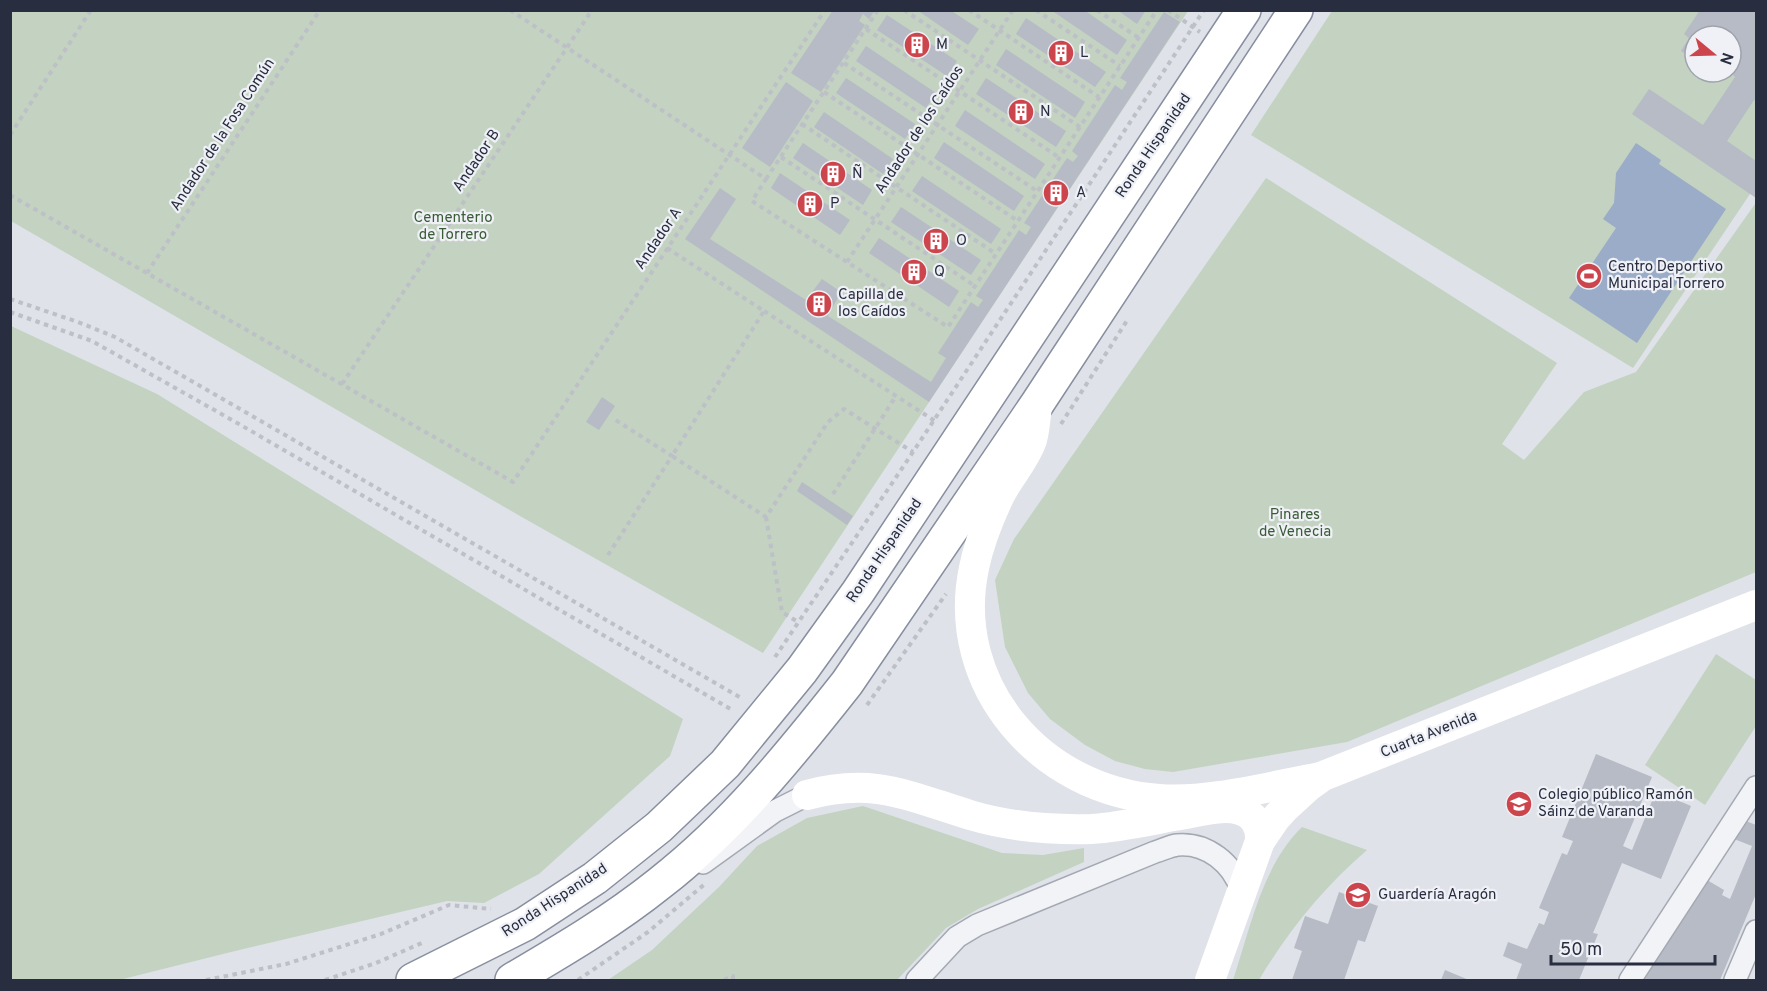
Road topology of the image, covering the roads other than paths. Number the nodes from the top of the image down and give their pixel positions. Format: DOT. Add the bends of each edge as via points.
graph roads {
  1 [pos="1244,10"];
  2 [pos="1296,10"];
  3 [pos="1038,404"];
  4 [pos="1756,605"];
  5 [pos="1323,776"];
  6 [pos="1756,786"];
  7 [pos="807,795"];
  8 [pos="1260,841"];
  9 [pos="662,882"];
  10 [pos="1242,890"];
  11 [pos="1756,931"];
  12 [pos="413,981"];
  13 [pos="512,981"];
  14 [pos="916,981"];
  15 [pos="1210,981"];
  16 [pos="1630,981"];
  17 [pos="1736,981"];
  1 -- 12 [label="highway, Ronda Hispanidad" via="947,429 812,630 802,670 725,764 659,827 595,878 525,924"];
  2 -- 3 [label="highway"];
  3 -- 5 [label="street" via="1032,441 993,510 970,589 974,646 995,698 1012,724 1036,750 1066,771 1101,787 1141,797 1201,798"];
  3 -- 9 [label="highway" via="821,716 741,808"];
  4 -- 5 [label="street, Cuarta Avenida"];
  5 -- 8 [label="street, Cuarta Avenida" via="1285,808"];
  6 -- 16 [label="street"];
  7 -- 8 [label="street" via="848,787 873,787 971,815 1039,829 1098,828 1232,808 1256,821"];
  7 -- 9 [label="street" via="775,811 697,868"];
  8 -- 10 [label="street, Cuarta Avenida"];
  9 -- 13 [label="highway" via="611,920"];
  10 -- 14 [label="street" via="1230,867 1215,855 1198,847 1178,845 968,930 943,950"];
  10 -- 15 [label="street, Cuarta Avenida"];
  11 -- 17 [label="street"];
}
